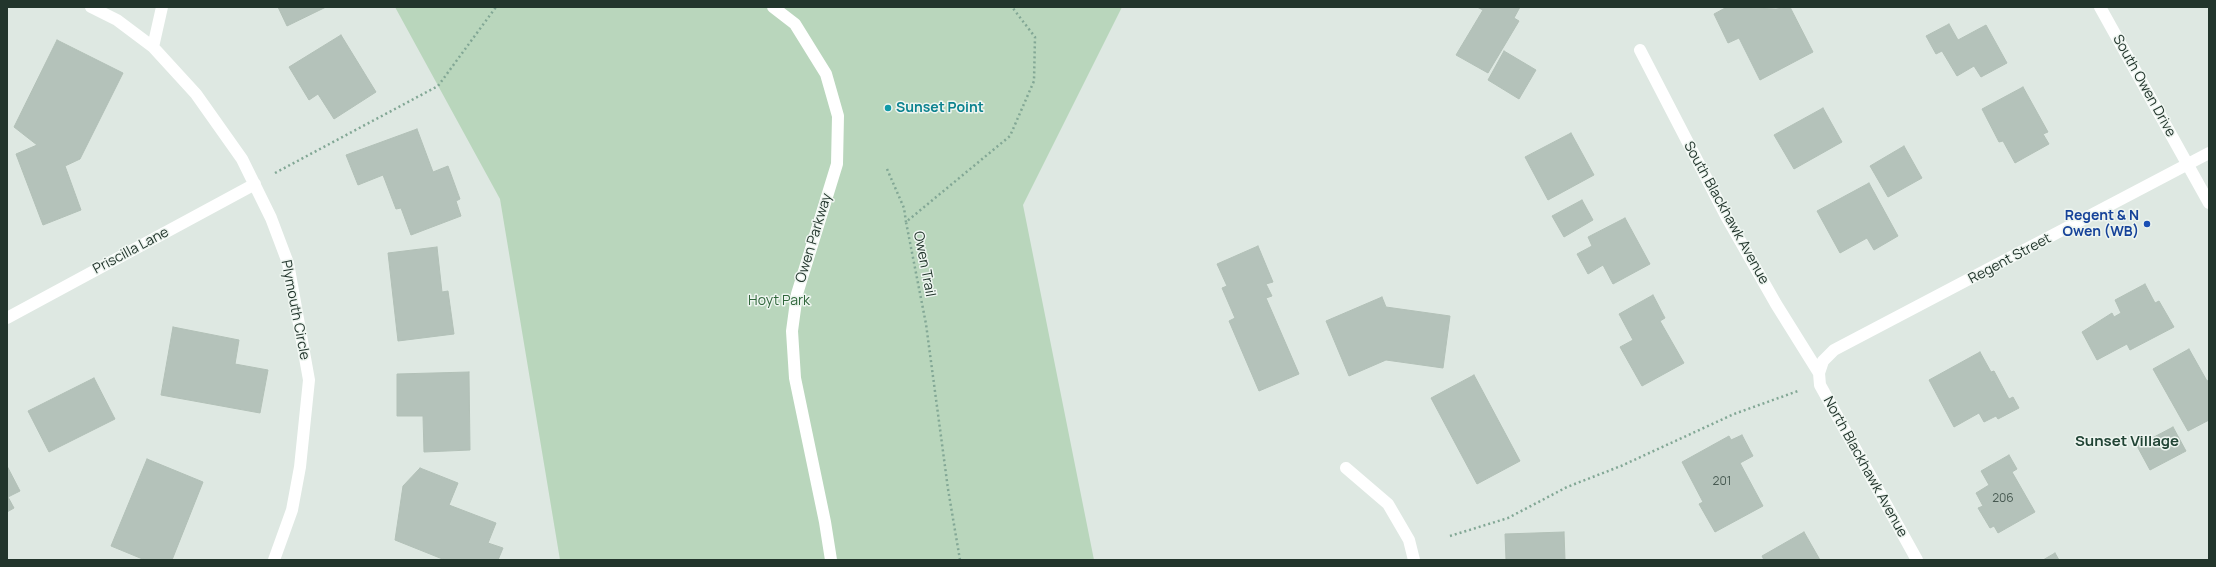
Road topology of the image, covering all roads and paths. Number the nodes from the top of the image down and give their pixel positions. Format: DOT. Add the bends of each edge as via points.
graph roads {
  1 [pos="91,7"];
  2 [pos="162,7"];
  3 [pos="496,7"];
  4 [pos="773,7"];
  5 [pos="1012,7"];
  6 [pos="2100,7"];
  7 [pos="153,47"];
  8 [pos="1640,50"];
  9 [pos="2209,153"];
  10 [pos="2187,164"];
  11 [pos="887,169"];
  12 [pos="255,184"];
  13 [pos="2209,203"];
  14 [pos="906,222"];
  15 [pos="7,318"];
  16 [pos="1820,379"];
  17 [pos="1346,468"];
  18 [pos="1450,536"];
  19 [pos="274,560"];
  20 [pos="830,560"];
  21 [pos="960,560"];
  22 [pos="1414,560"];
  23 [pos="1916,560"];
  1 -- 7 [label="street, Plymouth Circle" via="116,20"];
  2 -- 7 [label="street"];
  3 -- 12 [label="path" via="438,86"];
  4 -- 20 [label="street, Owen Parkway" via="795,24 826,74 838,116 837,164 797,294 792,331 795,378 825,522"];
  5 -- 14 [label="path, Owen Trail" via="1035,37 1034,81 1010,136"];
  6 -- 10 [label="street, South Owen Drive"];
  7 -- 12 [label="street, Plymouth Circle" via="196,94 242,158"];
  8 -- 16 [label="street, South Blackhawk Avenue" via="1726,216"];
  9 -- 10 [label="street, Regent Street"];
  10 -- 13 [label="street, South Owen Drive"];
  10 -- 16 [label="street, Regent Street" via="1834,350 1823,361"];
  11 -- 14 [label="path" via="904,208"];
  12 -- 15 [label="street, Priscilla Lane"];
  12 -- 19 [label="street, Plymouth Circle" via="288,263 309,380 300,467 292,510"];
  14 -- 21 [label="path, Owen Trail" via="926,324"];
  16 -- 18 [label="path" via="1567,487 1508,518"];
  16 -- 23 [label="street, North Blackhawk Avenue"];
  17 -- 22 [label="street" via="1388,504 1409,540"];
}
